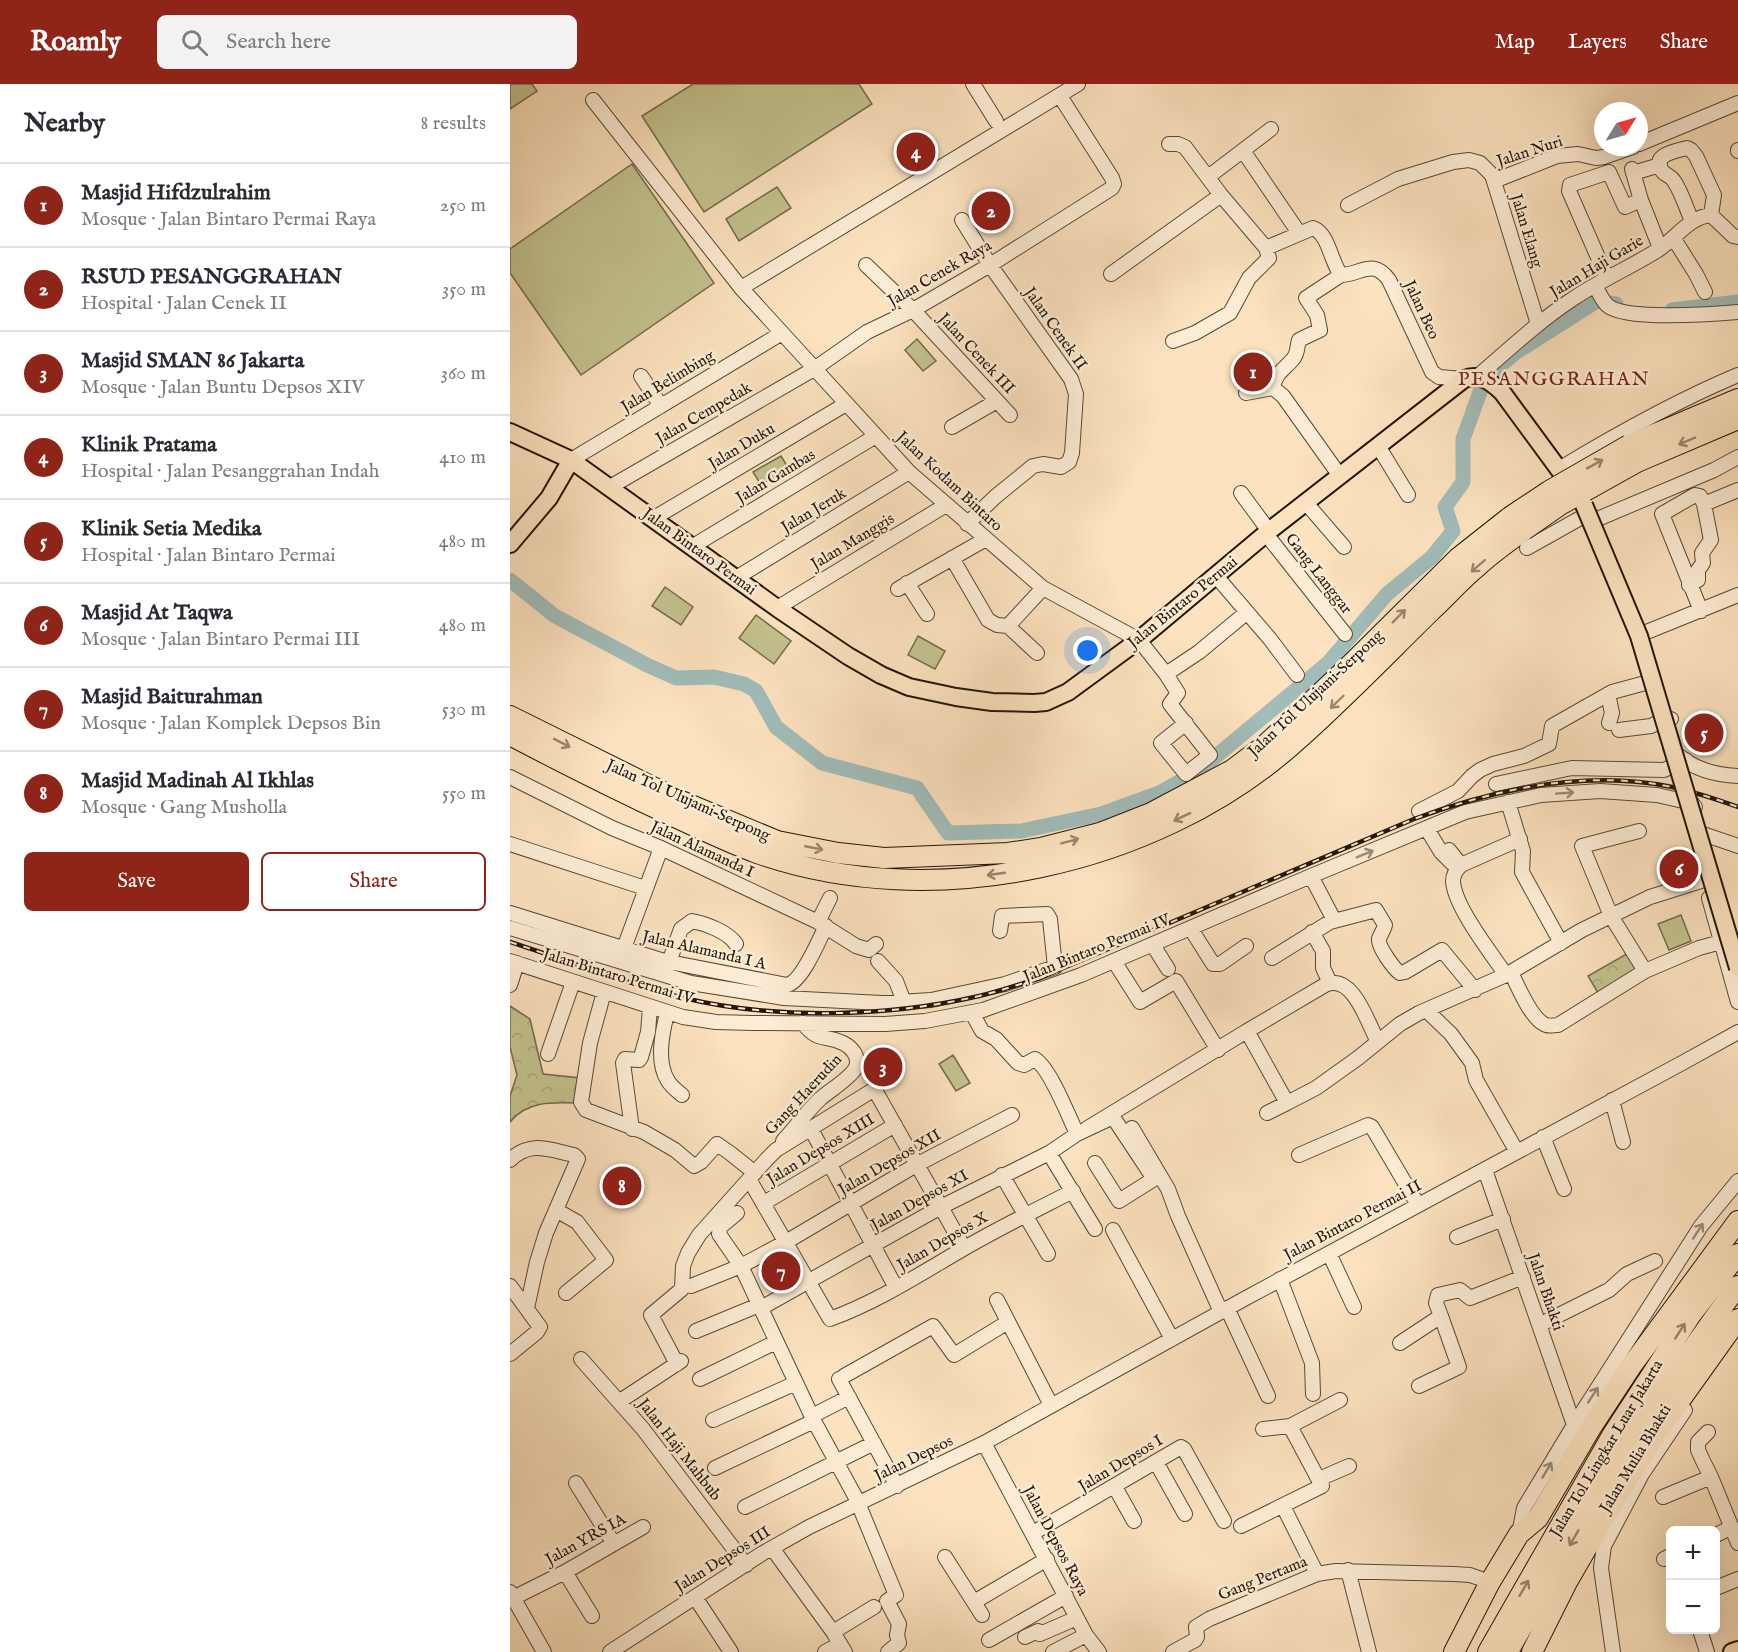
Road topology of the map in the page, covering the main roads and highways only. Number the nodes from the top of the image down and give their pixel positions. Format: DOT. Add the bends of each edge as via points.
graph roads {
  1 [pos="1738,399"];
  2 [pos="1738,419"];
  3 [pos="510,432"];
  4 [pos="1633,454"];
  5 [pos="571,460"];
  6 [pos="1520,532"];
  7 [pos="510,544"];
  8 [pos="510,716"];
  9 [pos="510,735"];
  10 [pos="1738,968"];
  11 [pos="1738,1221"];
  12 [pos="1738,1254"];
  13 [pos="1738,1286"];
  14 [pos="1738,1319"];
  15 [pos="1471,1620"];
  16 [pos="1501,1646"];
  17 [pos="1738,1650"];
  18 [pos="1533,1651"];
  19 [pos="1454,1652"];
  20 [pos="1473,1652"];
  21 [pos="1732,1652"];
  1 -- 4 [label="highway, Jalan Tol Ulujami–Serpong"];
  2 -- 4 [label="highway, Jalan Tol Ulujami–Serpong, one-way"];
  3 -- 5 [label="main road, Jalan Bintaro Permai"];
  4 -- 6 [label="highway, Jalan Tol Ulujami–Serpong, bridge"];
  5 -- 7 [label="main road" via="549,498"];
  5 -- 10 [label="main road, Jalan Bintaro Permai, bridge" via="777,608 848,656 901,684 992,702 1046,702 1068,692 1139,640 1340,476 1478,379 1502,392 1586,510 1656,687"];
  8 -- 6 [label="highway, Jalan Tol Ulujami–Serpong, one-way" via="681,801 777,841 884,858 1008,854 1041,848 1100,833 1151,813 1232,770 1264,746 1458,558"];
  6 -- 9 [label="highway, Jalan Tol Ulujami–Serpong, one-way" via="1476,567 1293,745 1241,784 1130,842 1036,868 926,880 804,866 757,853 685,822"];
  11 -- 15 [label="highway" via="1632,1365 1538,1518 1519,1534"];
  16 -- 12 [label="highway, Jalan Tol Lingkar Luar Jakarta, one-way" via="1613,1434 1690,1316"];
  13 -- 16 [label="highway, Jalan Tol Lingkar Luar Jakarta, one-way" via="1662,1392"];
  14 -- 18 [label="highway" via="1617,1496"];
  15 -- 19 [label="highway"];
  15 -- 20 [label="highway"];
  17 -- 21 [label="main road"];
}
